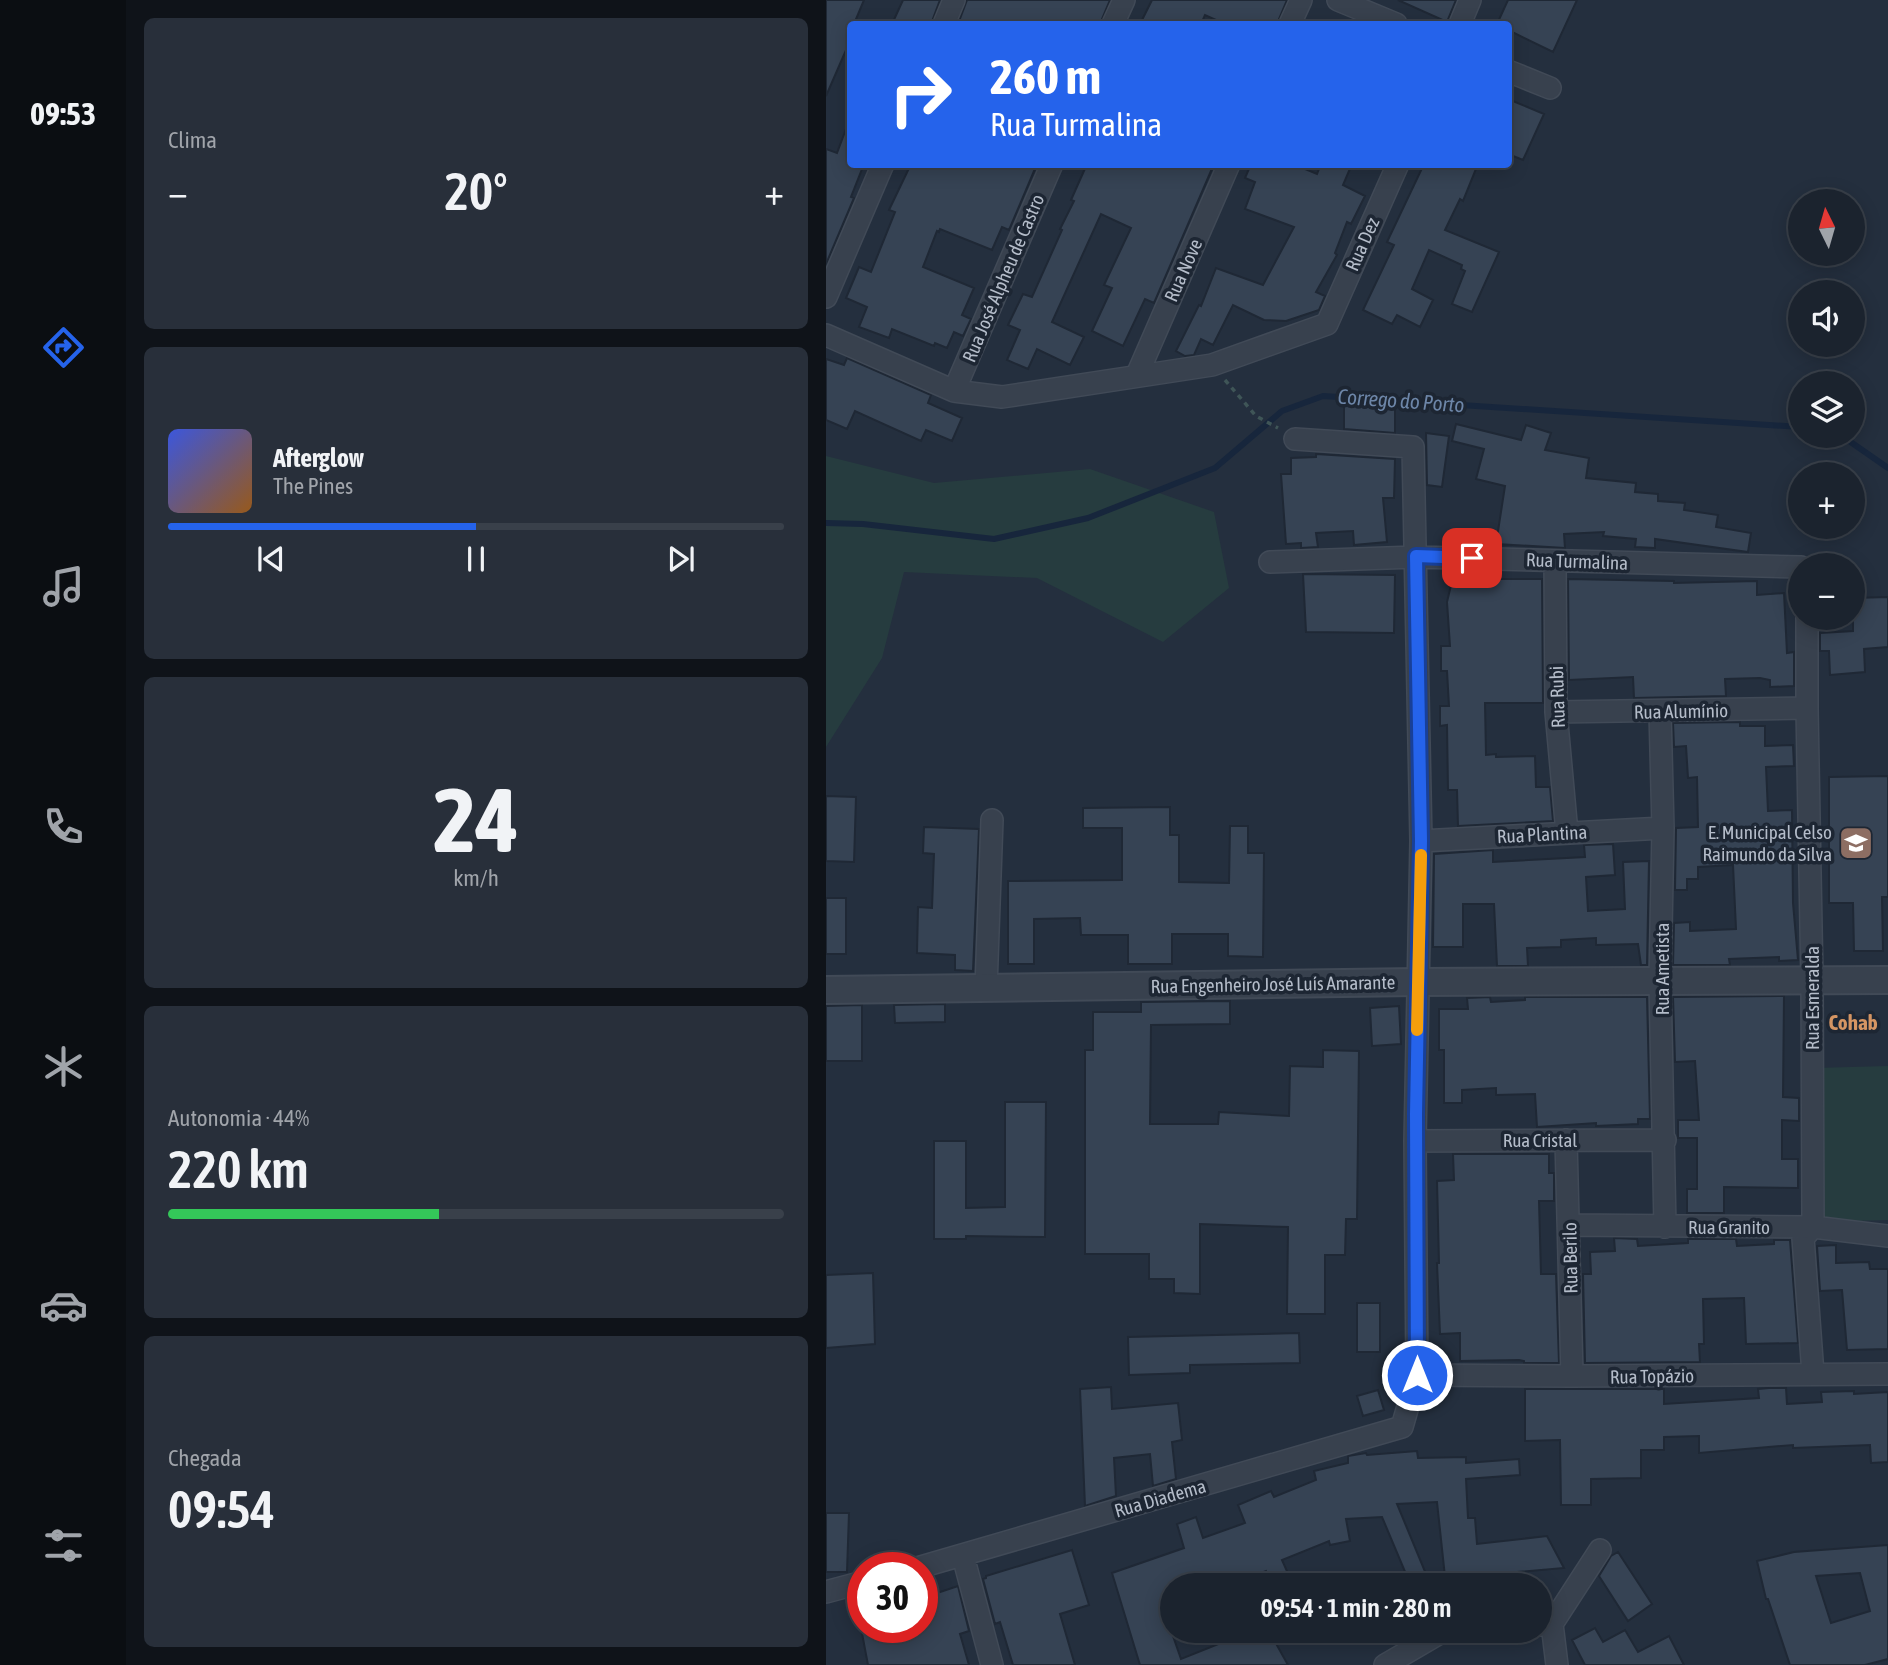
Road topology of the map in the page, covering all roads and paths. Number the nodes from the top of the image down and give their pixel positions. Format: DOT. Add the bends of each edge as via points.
graph roads {
  1 [pos="954,0"];
  2 [pos="1124,0"];
  3 [pos="1301,0"];
  4 [pos="1338,0"];
  5 [pos="1470,0"];
  6 [pos="945,21"];
  7 [pos="1114,21"];
  8 [pos="1291,21"];
  9 [pos="1389,21"];
  10 [pos="1461,21"];
  11 [pos="1512,73"];
  12 [pos="1550,88"];
  13 [pos="881,168"];
  14 [pos="1050,168"];
  15 [pos="1227,168"];
  16 [pos="1396,168"];
  17 [pos="826,297"];
  18 [pos="826,335"];
  19 [pos="1212,365"];
  20 [pos="1137,375"];
  21 [pos="954,391"];
  22 [pos="1286,434"];
  23 [pos="1416,556"];
  24 [pos="1555,561"];
  25 [pos="1270,562"];
  26 [pos="1788,567"];
  27 [pos="1807,630"];
  28 [pos="1807,708"];
  29 [pos="1556,712"];
  30 [pos="1660,712"];
  31 [pos="992,820"];
  32 [pos="1663,828"];
  33 [pos="1567,833"];
  34 [pos="1421,841"];
  35 [pos="1888,980"];
  36 [pos="1660,981"];
  37 [pos="1812,981"];
  38 [pos="1417,982"];
  39 [pos="986,988"];
  40 [pos="826,990"];
  41 [pos="1566,1140"];
  42 [pos="1664,1140"];
  43 [pos="1416,1141"];
  44 [pos="1569,1225"];
  45 [pos="1665,1227"];
  46 [pos="1813,1227"];
  47 [pos="1888,1236"];
  48 [pos="1813,1374"];
  49 [pos="1888,1374"];
  50 [pos="1417,1375"];
  51 [pos="1572,1376"];
  52 [pos="1600,1550"];
  53 [pos="963,1556"];
  54 [pos="938,1563"];
  55 [pos="847,1586"];
  56 [pos="826,1592"];
  57 [pos="1552,1616"];
  58 [pos="1423,1643"];
  59 [pos="1551,1643"];
  60 [pos="992,1665"];
  61 [pos="1385,1665"];
  62 [pos="1557,1665"];
  1 -- 6 [label="street"];
  2 -- 7 [label="street"];
  3 -- 8 [label="street"];
  4 -- 9 [label="street"];
  5 -- 10 [label="street"];
  11 -- 12 [label="street"];
  13 -- 17 [label="street"];
  14 -- 21 [label="street, Rua José Alpheu de Castro"];
  15 -- 20 [label="street, Rua Nove"];
  16 -- 19 [label="street, Rua Dez" via="1326,324"];
  18 -- 21 [label="street"];
  19 -- 20 [label="street"];
  19 -- 22 [label="path" via="1256,416"];
  20 -- 21 [label="street" via="1002,397"];
  22 -- 23 [label="street" via="1413,447"];
  23 -- 24 [label="street, Rua Turmalina"];
  23 -- 25 [label="street, Rua Turmalina"];
  23 -- 34 [label="street"];
  24 -- 26 [label="street, Rua Turmalina"];
  24 -- 29 [label="street, Rua Rubi"];
  27 -- 28 [label="street, Rua Esmeralda"];
  28 -- 30 [label="street, Rua Alumínio"];
  28 -- 37 [label="street, Rua Esmeralda"];
  29 -- 30 [label="street, Rua Alumínio"];
  29 -- 33 [label="street, Rua Rubi"];
  30 -- 32 [label="street, Rua Ametista"];
  31 -- 39 [label="street"];
  32 -- 33 [label="street, Rua Plantina"];
  32 -- 36 [label="street, Rua Ametista"];
  33 -- 34 [label="street, Rua Plantina"];
  34 -- 38 [label="street"];
  35 -- 37 [label="street, Rua Engenheiro José Luís Amarante"];
  36 -- 37 [label="street, Rua Engenheiro José Luís Amarante"];
  36 -- 38 [label="street, Rua Engenheiro José Luís Amarante"];
  36 -- 42 [label="street, Rua Ametista"];
  37 -- 46 [label="street, Rua Esmeralda"];
  38 -- 39 [label="street, Rua Engenheiro José Luís Amarante"];
  38 -- 43 [label="street"];
  39 -- 40 [label="street, Rua Engenheiro José Luís Amarante"];
  41 -- 42 [label="street, Rua Cristal"];
  41 -- 43 [label="street, Rua Cristal"];
  41 -- 44 [label="street, Rua Berilo"];
  42 -- 45 [label="street, Rua Ametista"];
  43 -- 50 [label="street"];
  44 -- 45 [label="street, Rua Granito"];
  44 -- 51 [label="street, Rua Berilo"];
  45 -- 46 [label="street, Rua Granito"];
  46 -- 47 [label="street, Rua Granito"];
  46 -- 48 [label="street, Rua Esmeralda" via="1803,1238"];
  48 -- 49 [label="street, Rua Topázio"];
  48 -- 51 [label="street, Rua Topázio"];
  50 -- 51 [label="street, Rua Topázio"];
  50 -- 53 [label="street, Rua Diadema" via="1402,1427"];
  52 -- 57 [label="street"];
  53 -- 54 [label="street, Rua Diadema"];
  53 -- 60 [label="street"];
  55 -- 56 [label="street"];
  58 -- 61 [label="street"];
  59 -- 62 [label="street"];
}
